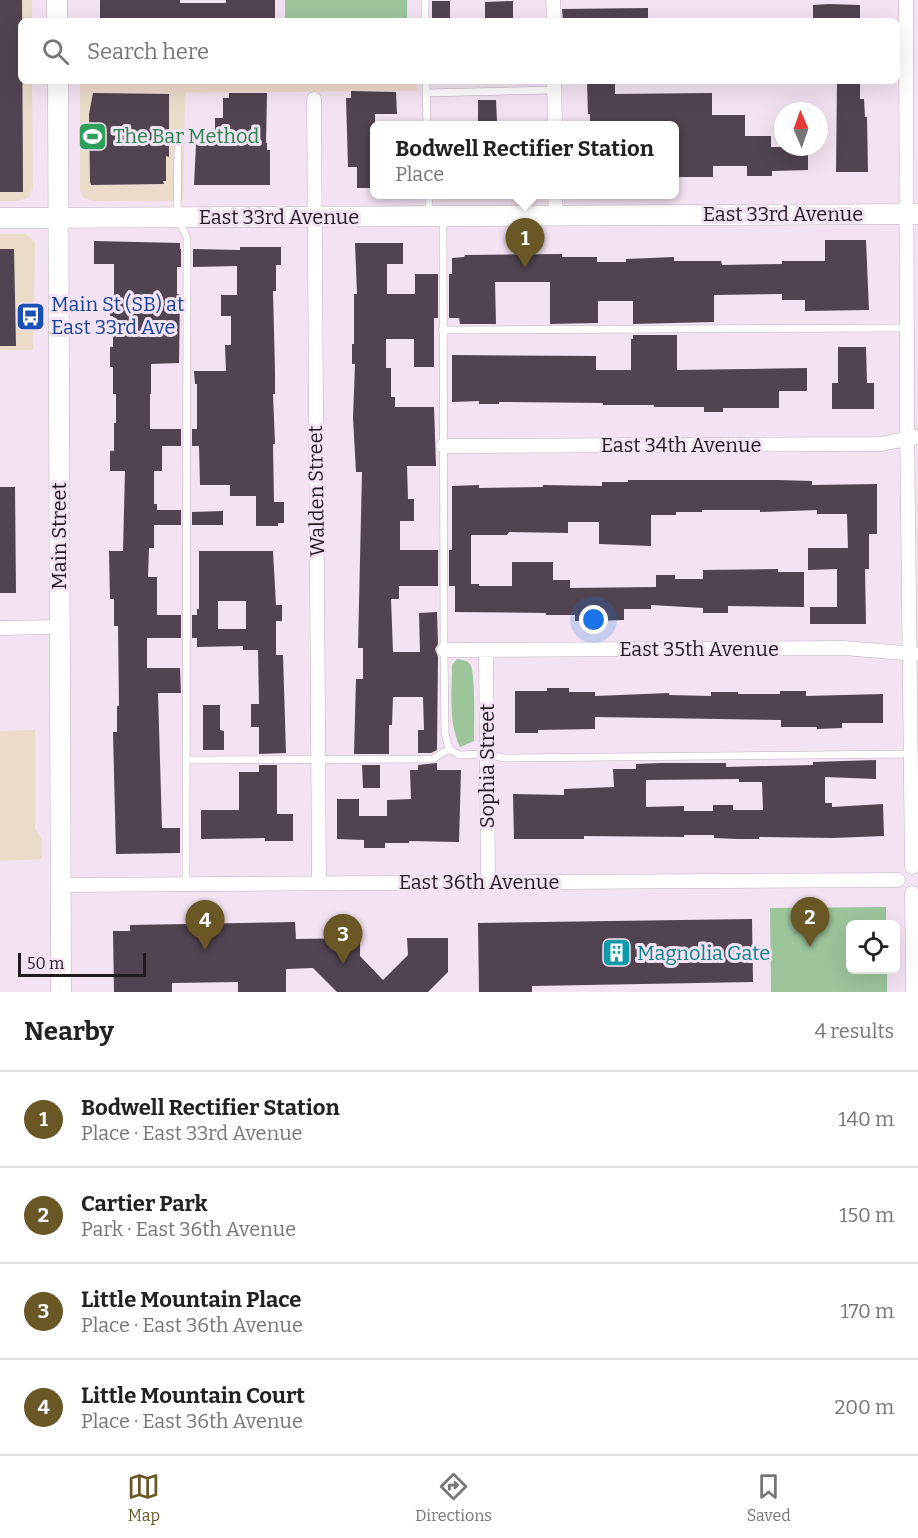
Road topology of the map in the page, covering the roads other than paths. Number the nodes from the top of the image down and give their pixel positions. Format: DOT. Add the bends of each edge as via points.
graph roads {
  1 [pos="57,0"];
  2 [pos="424,0"];
  3 [pos="553,0"];
  4 [pos="906,0"];
  5 [pos="57,18"];
  6 [pos="425,18"];
  7 [pos="554,18"];
  8 [pos="58,84"];
  9 [pos="426,84"];
  10 [pos="554,86"];
  11 [pos="426,93"];
  12 [pos="314,99"];
  13 [pos="427,121"];
  14 [pos="555,121"];
  15 [pos="178,148"];
  16 [pos="430,199"];
  17 [pos="555,199"];
  18 [pos="912,214"];
  19 [pos="556,215"];
  20 [pos="436,216"];
  21 [pos="60,217"];
  22 [pos="177,217"];
  23 [pos="314,217"];
  24 [pos="0,218"];
  25 [pos="907,328"];
  26 [pos="442,330"];
  27 [pos="913,438"];
  28 [pos="443,446"];
  29 [pos="58,627"];
  30 [pos="0,628"];
  31 [pos="444,650"];
  32 [pos="486,650"];
  33 [pos="914,654"];
  34 [pos="449,749"];
  35 [pos="486,754"];
  36 [pos="910,754"];
  37 [pos="186,760"];
  38 [pos="319,761"];
  39 [pos="915,868"];
  40 [pos="898,880"];
  41 [pos="186,882"];
  42 [pos="488,882"];
  43 [pos="319,883"];
  44 [pos="60,885"];
  45 [pos="915,892"];
  46 [pos="61,992"];
  47 [pos="913,992"];
  1 -- 5 [label="main road"];
  2 -- 6 [label="lane"];
  3 -- 7 [label="street"];
  4 -- 18 [label="street"];
  8 -- 21 [label="main road, Main Street"];
  9 -- 11 [label="lane"];
  10 -- 11 [label="lane"];
  10 -- 14 [label="street"];
  11 -- 13 [label="lane"];
  12 -- 23 [label="street, Walden Street"];
  15 -- 22 [label="lane"];
  16 -- 20 [label="lane"];
  17 -- 19 [label="street"];
  18 -- 19 [label="main road, East 33rd Avenue"];
  18 -- 25 [label="street"];
  19 -- 20 [label="main road, East 33rd Avenue"];
  20 -- 23 [label="main road, East 33rd Avenue"];
  20 -- 26 [label="lane"];
  21 -- 22 [label="main road, East 33rd Avenue"];
  21 -- 24 [label="main road, East 33rd Avenue"];
  21 -- 29 [label="main road, Main Street"];
  22 -- 23 [label="main road, East 33rd Avenue"];
  22 -- 37 [label="lane" via="187,238"];
  23 -- 38 [label="street, Walden Street"];
  25 -- 26 [label="lane"];
  25 -- 27 [label="street"];
  26 -- 28 [label="lane"];
  27 -- 28 [label="street, East 34th Avenue" via="881,444"];
  27 -- 33 [label="street"];
  28 -- 31 [label="lane"];
  29 -- 30 [label="street"];
  29 -- 44 [label="main road, Main Street"];
  31 -- 32 [label="street, East 35th Avenue"];
  31 -- 34 [label="lane" via="445,733"];
  32 -- 33 [label="street, East 35th Avenue" via="844,648"];
  32 -- 35 [label="street, Sophia Street"];
  33 -- 36 [label="street"];
  34 -- 35 [label="lane" via="459,755"];
  34 -- 38 [label="lane" via="433,759"];
  35 -- 36 [label="lane" via="504,758"];
  35 -- 42 [label="street, Sophia Street"];
  36 -- 39 [label="street"];
  37 -- 38 [label="lane"];
  37 -- 41 [label="lane"];
  38 -- 43 [label="street, Walden Street"];
  39 -- 40 [label="street" via="901,872"];
  40 -- 42 [label="street, East 36th Avenue"];
  40 -- 45 [label="street" via="904,891"];
  41 -- 43 [label="street, East 36th Avenue"];
  41 -- 44 [label="street, East 36th Avenue"];
  42 -- 43 [label="street, East 36th Avenue"];
  44 -- 46 [label="main road, Main Street"];
  45 -- 47 [label="street"];
}
